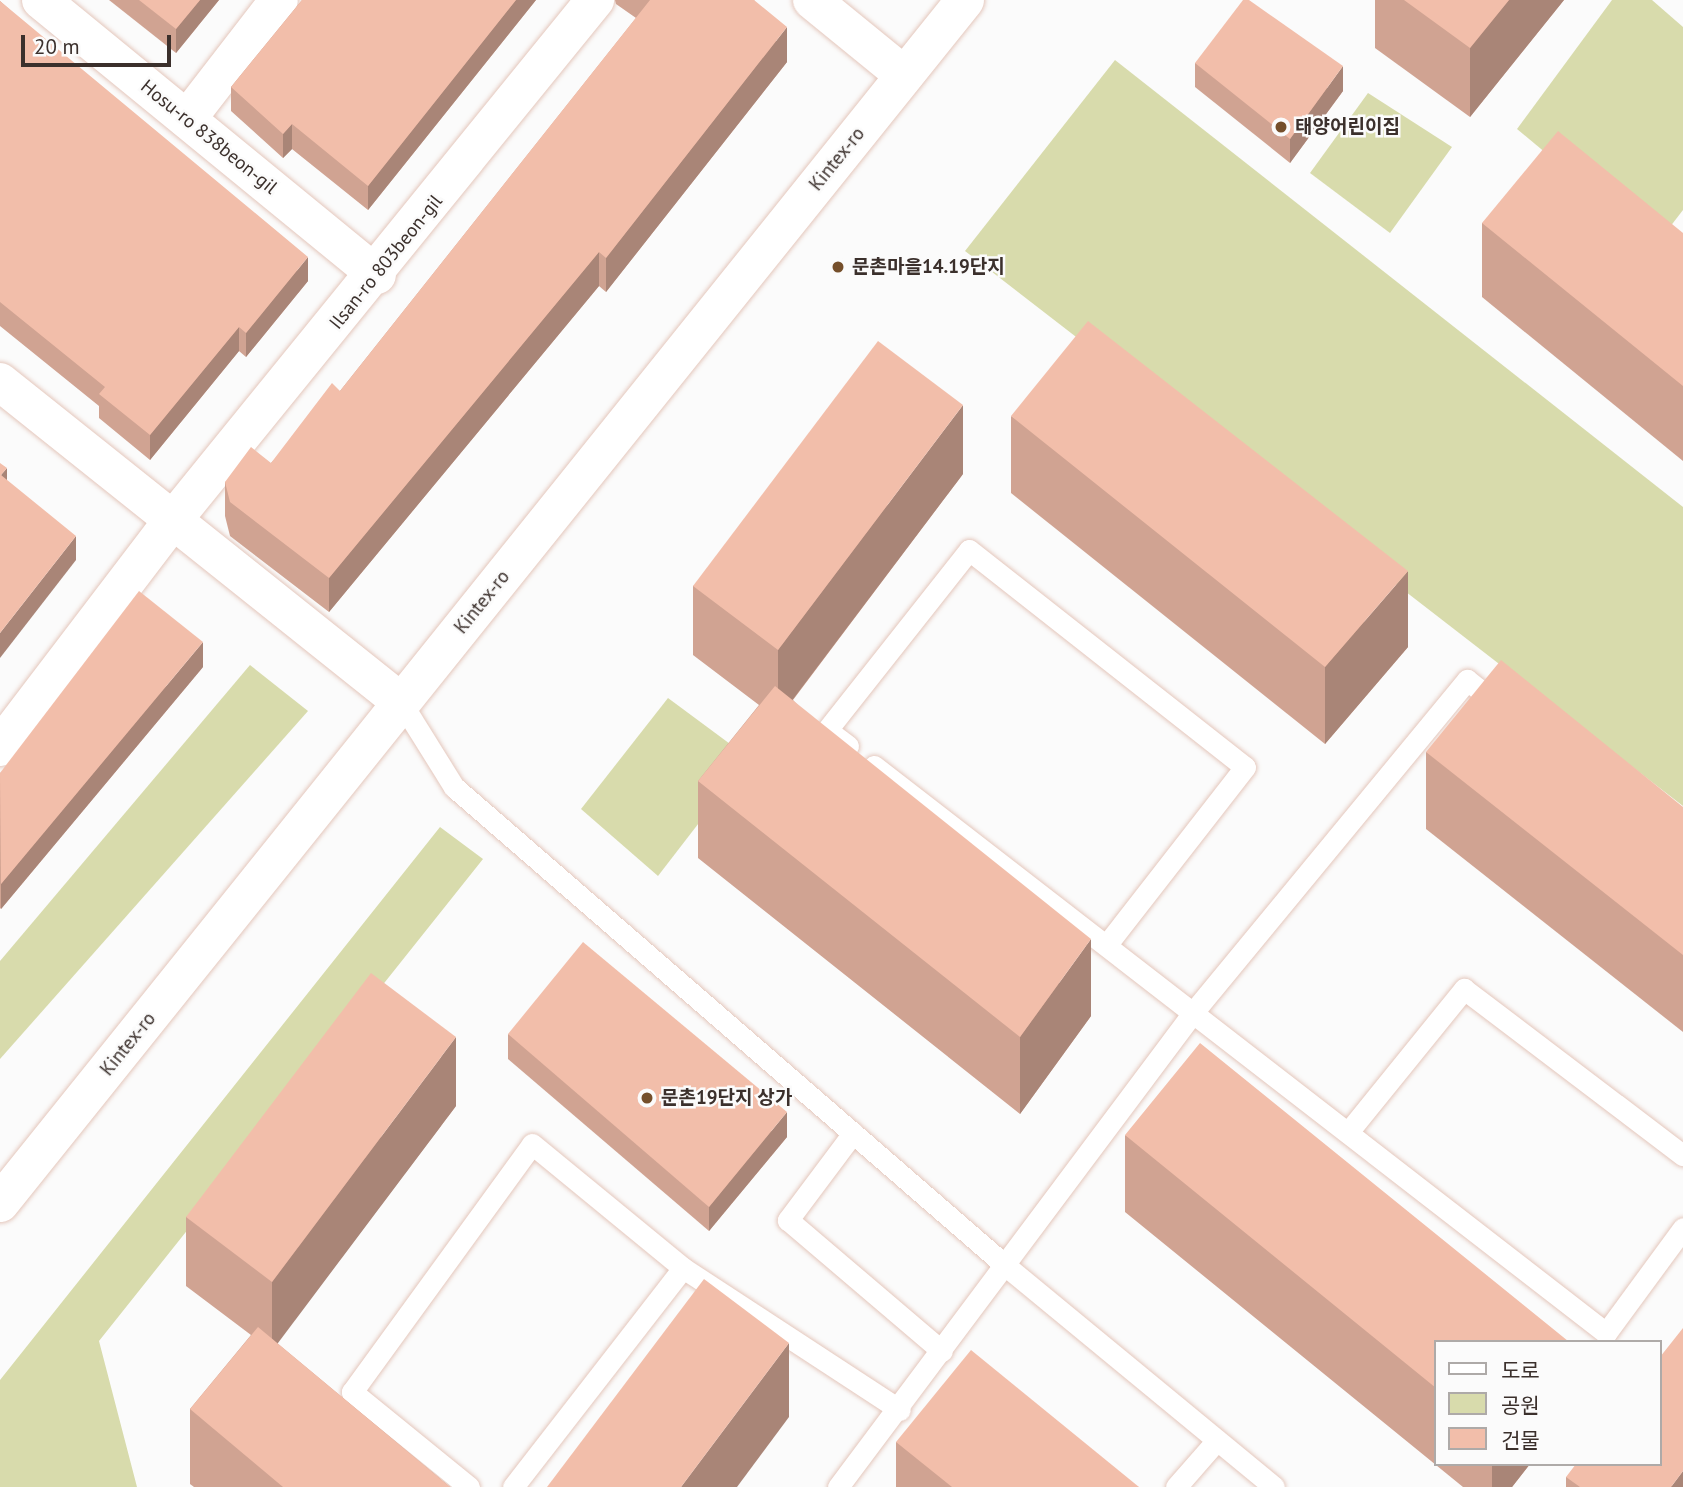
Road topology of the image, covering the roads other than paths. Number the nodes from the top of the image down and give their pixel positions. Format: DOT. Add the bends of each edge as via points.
graph roads {
  1 [pos="41,0"];
  2 [pos="279,0"];
  3 [pos="595,0"];
  4 [pos="812,0"];
  5 [pos="965,0"];
  6 [pos="904,75"];
  7 [pos="187,119"];
  8 [pos="377,275"];
  9 [pos="0,382"];
  10 [pos="173,520"];
  11 [pos="401,702"];
  12 [pos="1521,722"];
  13 [pos="0,747"];
  14 [pos="1107,944"];
  15 [pos="1195,1010"];
  16 [pos="1349,1131"];
  17 [pos="853,1133"];
  18 [pos="1683,1155"];
  19 [pos="0,1203"];
  20 [pos="1683,1228"];
  21 [pos="1006,1266"];
  22 [pos="683,1268"];
  23 [pos="942,1351"];
  24 [pos="900,1410"];
  25 [pos="1217,1440"];
  26 [pos="469,1487"];
  27 [pos="513,1487"];
  28 [pos="838,1487"];
  29 [pos="1177,1487"];
  30 [pos="1274,1487"];
  1 -- 7 [label="street, Hosu-ro 838beon-gil"];
  2 -- 7 [label="street"];
  3 -- 8 [label="street, Ilsan-ro 803beon-gil"];
  4 -- 6 [label="street"];
  5 -- 6 [label="street, Kintex-ro"];
  6 -- 11 [label="street, Kintex-ro"];
  7 -- 8 [label="street, Hosu-ro 838beon-gil"];
  8 -- 10 [label="street, Ilsan-ro 803beon-gil"];
  9 -- 10 [label="street"];
  10 -- 11 [label="street"];
  10 -- 13 [label="street, Ilsan-ro 803beon-gil"];
  11 -- 17 [label="lane" via="454,788"];
  11 -- 19 [label="street, Kintex-ro"];
  12 -- 15 [label="lane" via="1467,680"];
  14 -- 14 [label="lane" via="827,730 969,550 1245,767"];
  14 -- 15 [label="lane"];
  15 -- 16 [label="lane"];
  15 -- 21 [label="lane"];
  16 -- 18 [label="lane" via="1464,989"];
  16 -- 20 [label="lane" via="1606,1333"];
  17 -- 21 [label="lane"];
  17 -- 23 [label="lane" via="788,1220"];
  21 -- 23 [label="lane"];
  21 -- 25 [label="lane"];
  22 -- 24 [label="lane"];
  22 -- 26 [label="lane" via="532,1144 352,1392"];
  22 -- 27 [label="lane"];
  23 -- 24 [label="lane"];
  24 -- 28 [label="lane"];
  25 -- 29 [label="lane"];
  25 -- 30 [label="lane"];
}
